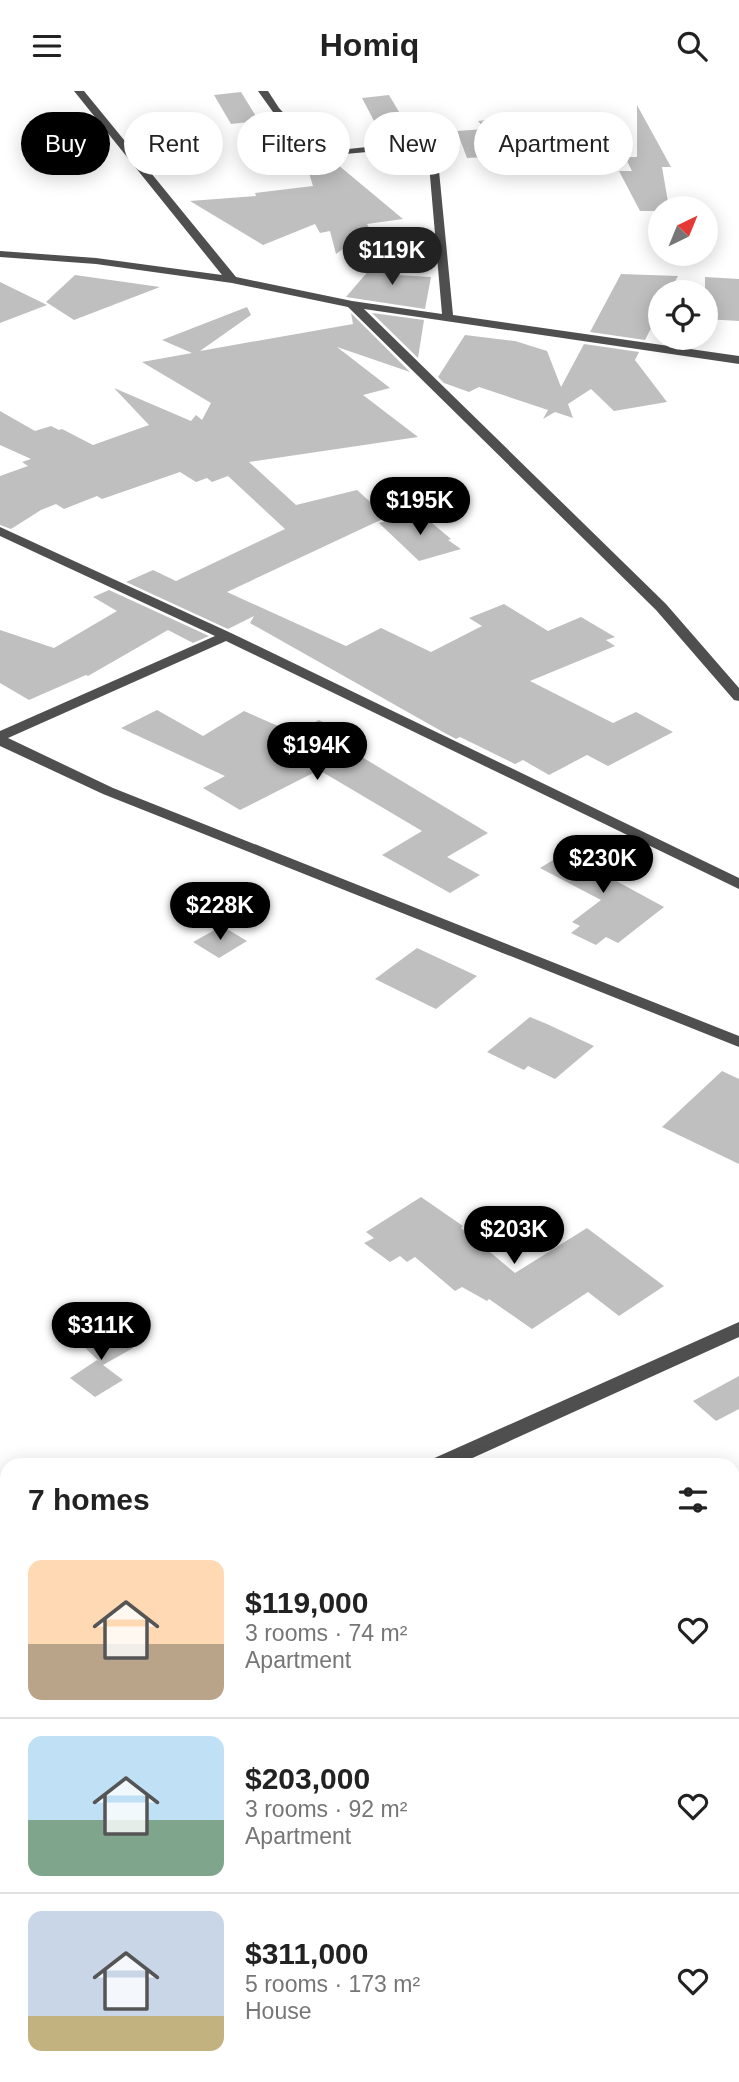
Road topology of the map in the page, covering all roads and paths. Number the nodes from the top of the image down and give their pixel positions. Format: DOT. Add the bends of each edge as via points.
graph roads {
  1 [pos="79,91"];
  2 [pos="263,91"];
  3 [pos="0,254"];
  4 [pos="232,280"];
  5 [pos="352,304"];
  6 [pos="448,318"];
  7 [pos="739,360"];
  8 [pos="0,531"];
  9 [pos="226,636"];
  10 [pos="739,697"];
  11 [pos="0,738"];
  12 [pos="739,884"];
  13 [pos="739,1042"];
  14 [pos="739,1329"];
  15 [pos="453,1458"];
  1 -- 4 [label="street"];
  2 -- 6 [label="street" via="317,155 423,144 433,152"];
  3 -- 4 [label="street" via="96,261"];
  4 -- 5 [label="street"];
  5 -- 6 [label="street"];
  5 -- 10 [label="street" via="661,607"];
  6 -- 7 [label="street"];
  8 -- 9 [label="street"];
  9 -- 11 [label="street"];
  9 -- 12 [label="street"];
  11 -- 13 [label="street" via="108,791"];
  14 -- 15 [label="street"];
}
